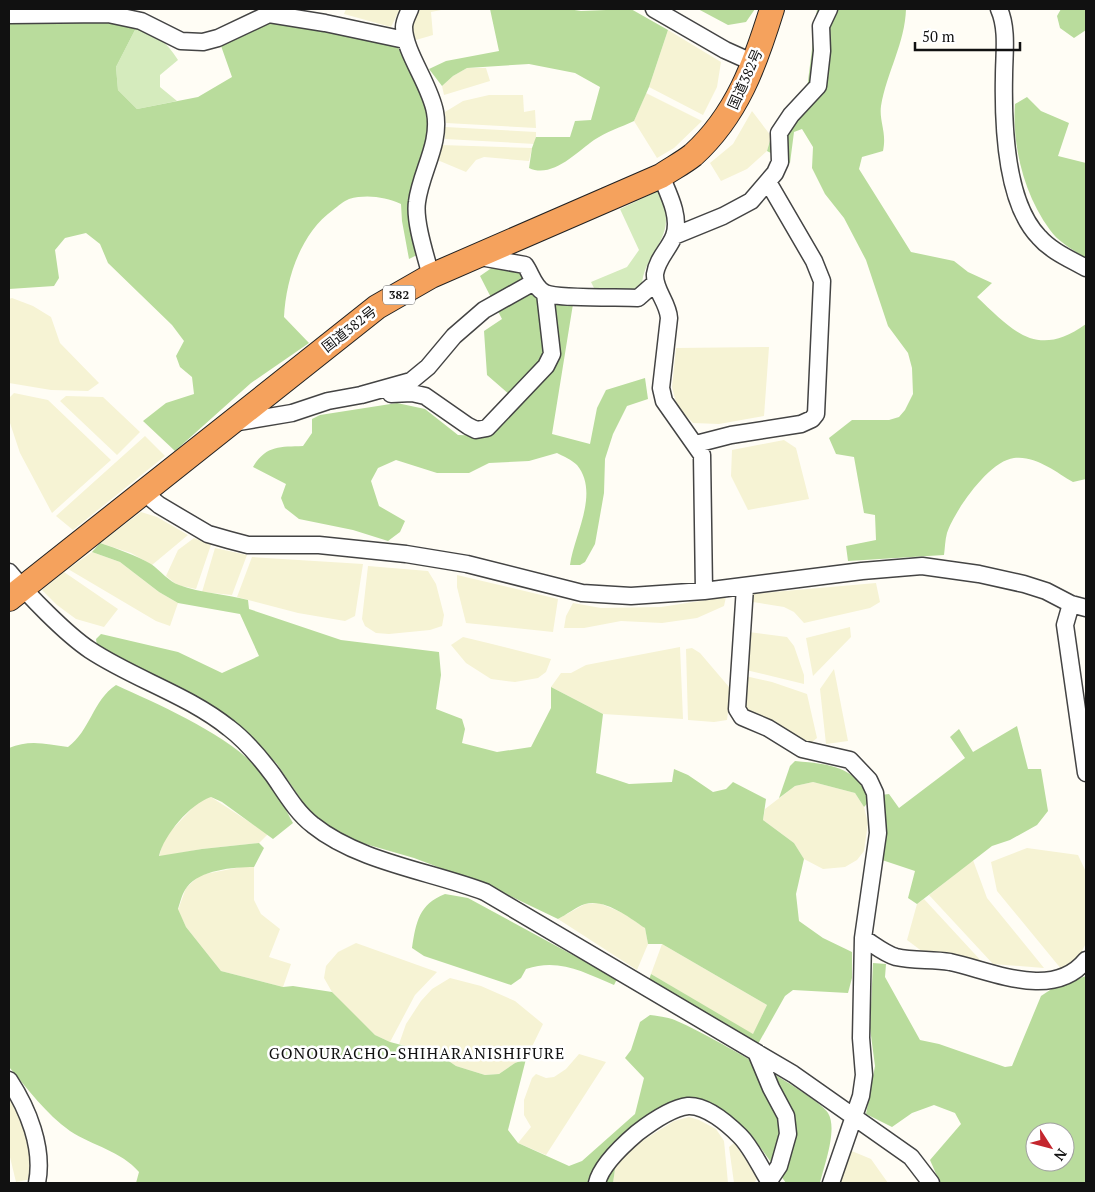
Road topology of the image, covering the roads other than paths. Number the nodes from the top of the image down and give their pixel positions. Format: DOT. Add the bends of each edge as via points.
graph roads {
  1 [pos="410,9"];
  2 [pos="654,9"];
  3 [pos="772,9"];
  4 [pos="829,9"];
  5 [pos="999,9"];
  6 [pos="9,15"];
  7 [pos="405,40"];
  8 [pos="754,63"];
  9 [pos="661,176"];
  10 [pos="768,182"];
  11 [pos="674,236"];
  12 [pos="480,257"];
  13 [pos="1086,268"];
  14 [pos="431,276"];
  15 [pos="655,283"];
  16 [pos="539,288"];
  17 [pos="361,395"];
  18 [pos="229,424"];
  19 [pos="696,444"];
  20 [pos="142,492"];
  21 [pos="13,586"];
  22 [pos="745,586"];
  23 [pos="704,591"];
  24 [pos="1078,606"];
  25 [pos="1086,773"];
  26 [pos="863,938"];
  27 [pos="1086,960"];
  28 [pos="756,1052"];
  29 [pos="9,1080"];
  30 [pos="854,1118"];
  31 [pos="37,1183"];
  32 [pos="597,1183"];
  33 [pos="831,1183"];
  34 [pos="932,1183"];
  1 -- 7 [label="street" via="404,25"];
  2 -- 8 [label="street"];
  3 -- 8 [label="highway, 国道382号 / 382"];
  4 -- 10 [label="street" via="821,26 818,86 791,114 779,133 780,162"];
  5 -- 13 [label="street" via="1004,38 1003,111 1013,184 1028,222 1038,236"];
  6 -- 7 [label="street" via="108,14 141,20 181,40 203,42 269,14"];
  7 -- 14 [label="street" via="430,93 436,114 436,137 416,202 421,240"];
  8 -- 9 [label="highway, 国道382号 / 382" via="723,124 691,156"];
  9 -- 11 [label="street" via="672,206"];
  9 -- 12 [label="highway, 国道382号 / 382"];
  10 -- 11 [label="street" via="751,201"];
  10 -- 19 [label="street" via="814,261 822,281 816,414 801,424"];
  11 -- 15 [label="street" via="655,272"];
  12 -- 14 [label="highway, 国道382号 / 382"];
  12 -- 16 [label="street" via="524,265"];
  14 -- 18 [label="highway, 国道382号 / 382" via="377,307"];
  15 -- 16 [label="street" via="638,298 560,296"];
  15 -- 19 [label="street" via="669,309 670,318 661,373 664,402"];
  16 -- 17 [label="street" via="484,310 411,381"];
  16 -- 17 [label="street" via="552,354 546,366 487,428 476,430 425,396 412,392"];
  17 -- 18 [label="street" via="328,401 292,413"];
  18 -- 20 [label="highway, 国道382号 / 382"];
  19 -- 23 [label="street" via="702,455"];
  20 -- 21 [label="highway, 国道382号 / 382"];
  20 -- 23 [label="street" via="208,534 248,545 318,545 406,554 467,564 582,593 631,596"];
  21 -- 28 [label="street" via="90,650 230,728 261,761 290,802 319,829 378,859 485,892"];
  22 -- 23 [label="street"];
  22 -- 24 [label="street" via="862,571 938,567 1024,584"];
  22 -- 26 [label="street" via="737,709 742,717 768,728 802,749 850,760 869,780 875,793 878,834"];
  24 -- 25 [label="street" via="1065,625"];
  26 -- 27 [label="street" via="896,957 951,962 1035,981 1069,975"];
  26 -- 30 [label="street" via="861,1038 864,1075 862,1096"];
  28 -- 30 [label="street"];
  28 -- 32 [label="street" via="786,1116 788,1134 779,1166 769,1181 741,1136 710,1112 689,1106 646,1126 624,1143 598,1176"];
  29 -- 31 [label="street" via="35,1134 39,1161"];
  30 -- 33 [label="street"];
  30 -- 34 [label="street" via="911,1157"];
}
